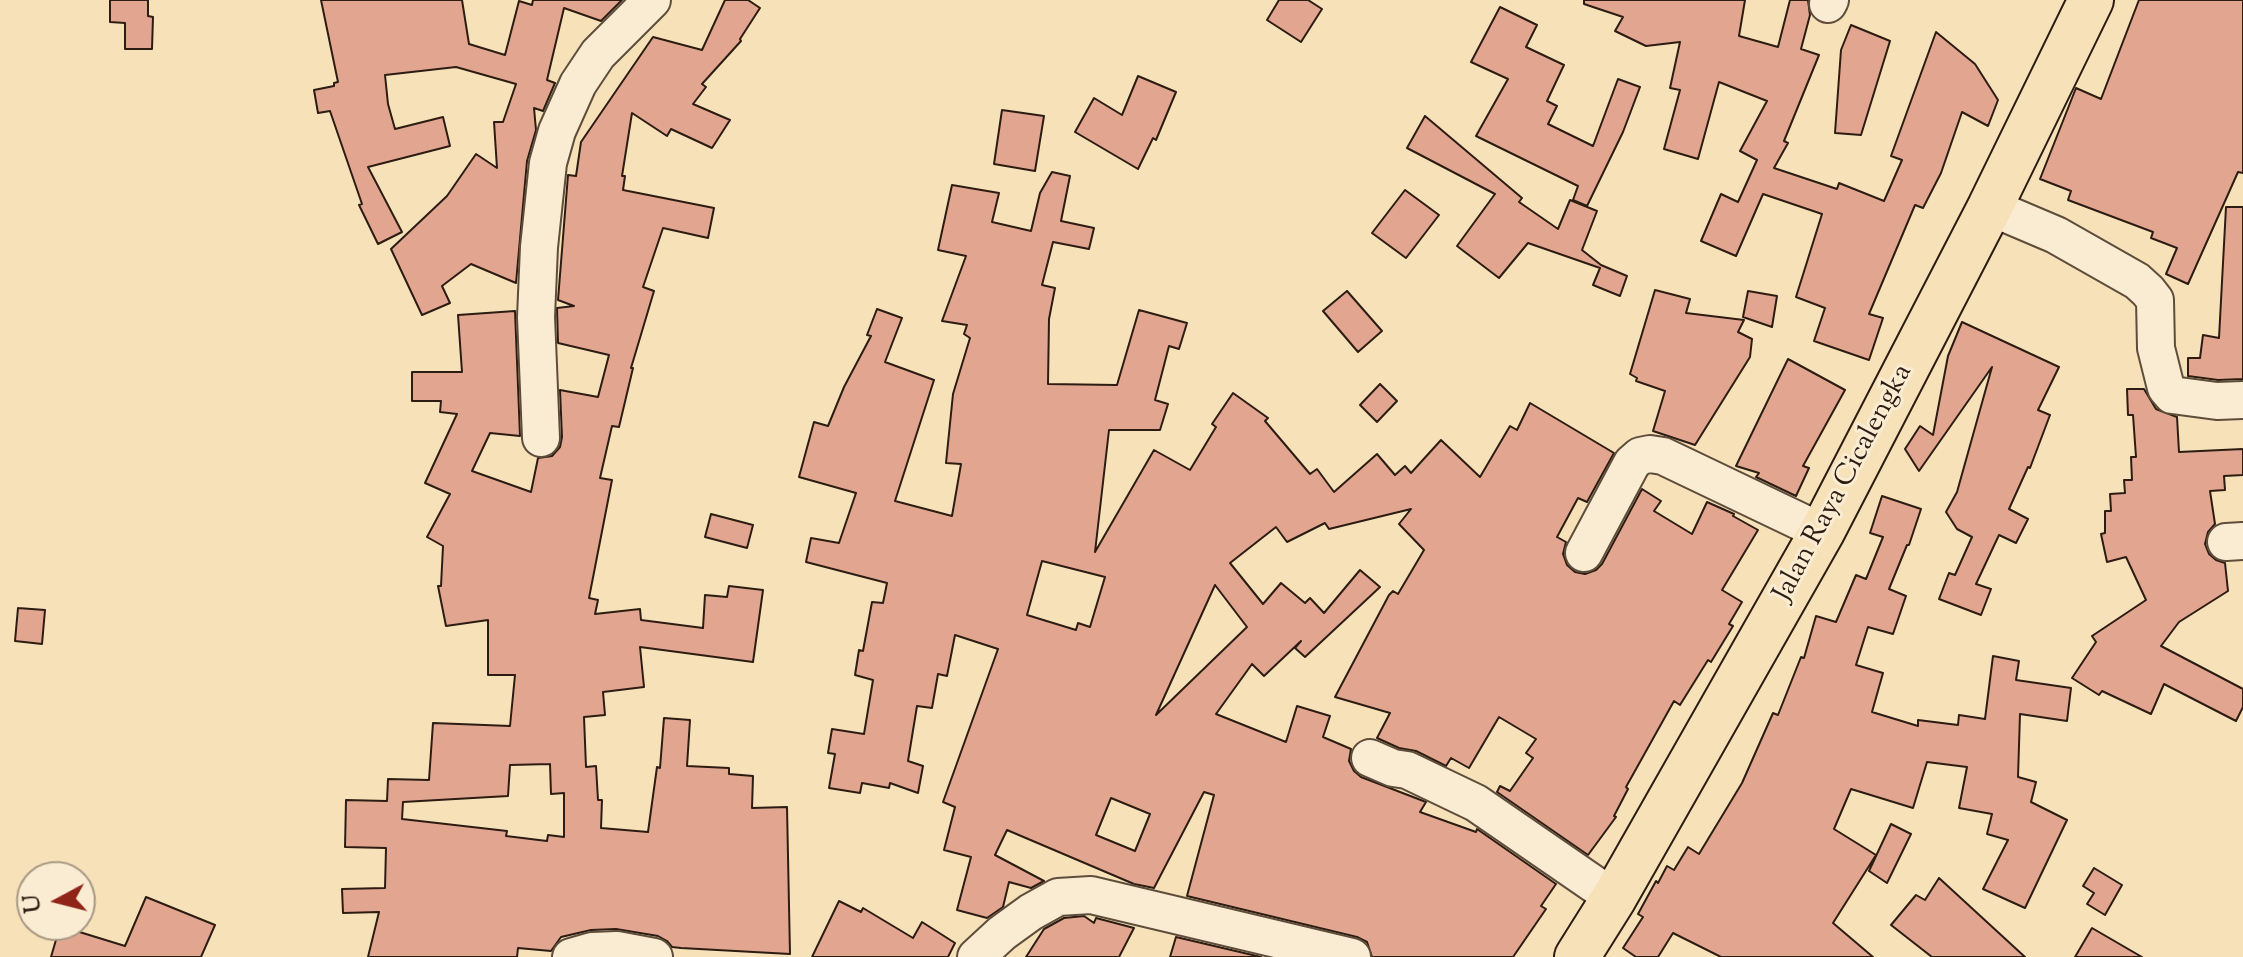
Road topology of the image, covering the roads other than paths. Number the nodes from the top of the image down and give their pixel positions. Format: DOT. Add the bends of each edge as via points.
graph roads {
  1 [pos="652,0"];
  2 [pos="2091,0"];
  3 [pos="1990,207"];
  4 [pos="2243,400"];
  5 [pos="541,438"];
  6 [pos="1822,532"];
  7 [pos="1584,553"];
  8 [pos="1370,758"];
  9 [pos="1614,898"];
  10 [pos="571,957"];
  11 [pos="654,957"];
  12 [pos="976,957"];
  13 [pos="1352,957"];
  14 [pos="1577,957"];
  1 -- 5 [label="street" via="598,54 578,84 548,163 536,317"];
  2 -- 3 [label="main road, Jalan Raya Cicalengka"];
  3 -- 4 [label="street" via="2056,235 2148,291 2155,300 2156,348 2172,395"];
  3 -- 6 [label="main road, Jalan Raya Cicalengka"];
  6 -- 7 [label="street" via="1650,454 1632,463"];
  6 -- 9 [label="main road, Jalan Raya Cicalengka"];
  8 -- 9 [label="street" via="1476,803"];
  9 -- 14 [label="main road, Jalan Raya Cicalengka"];
  10 -- 11 [label="street" via="617,950"];
  12 -- 13 [label="street" via="1011,926 1058,897 1091,895"];
}
